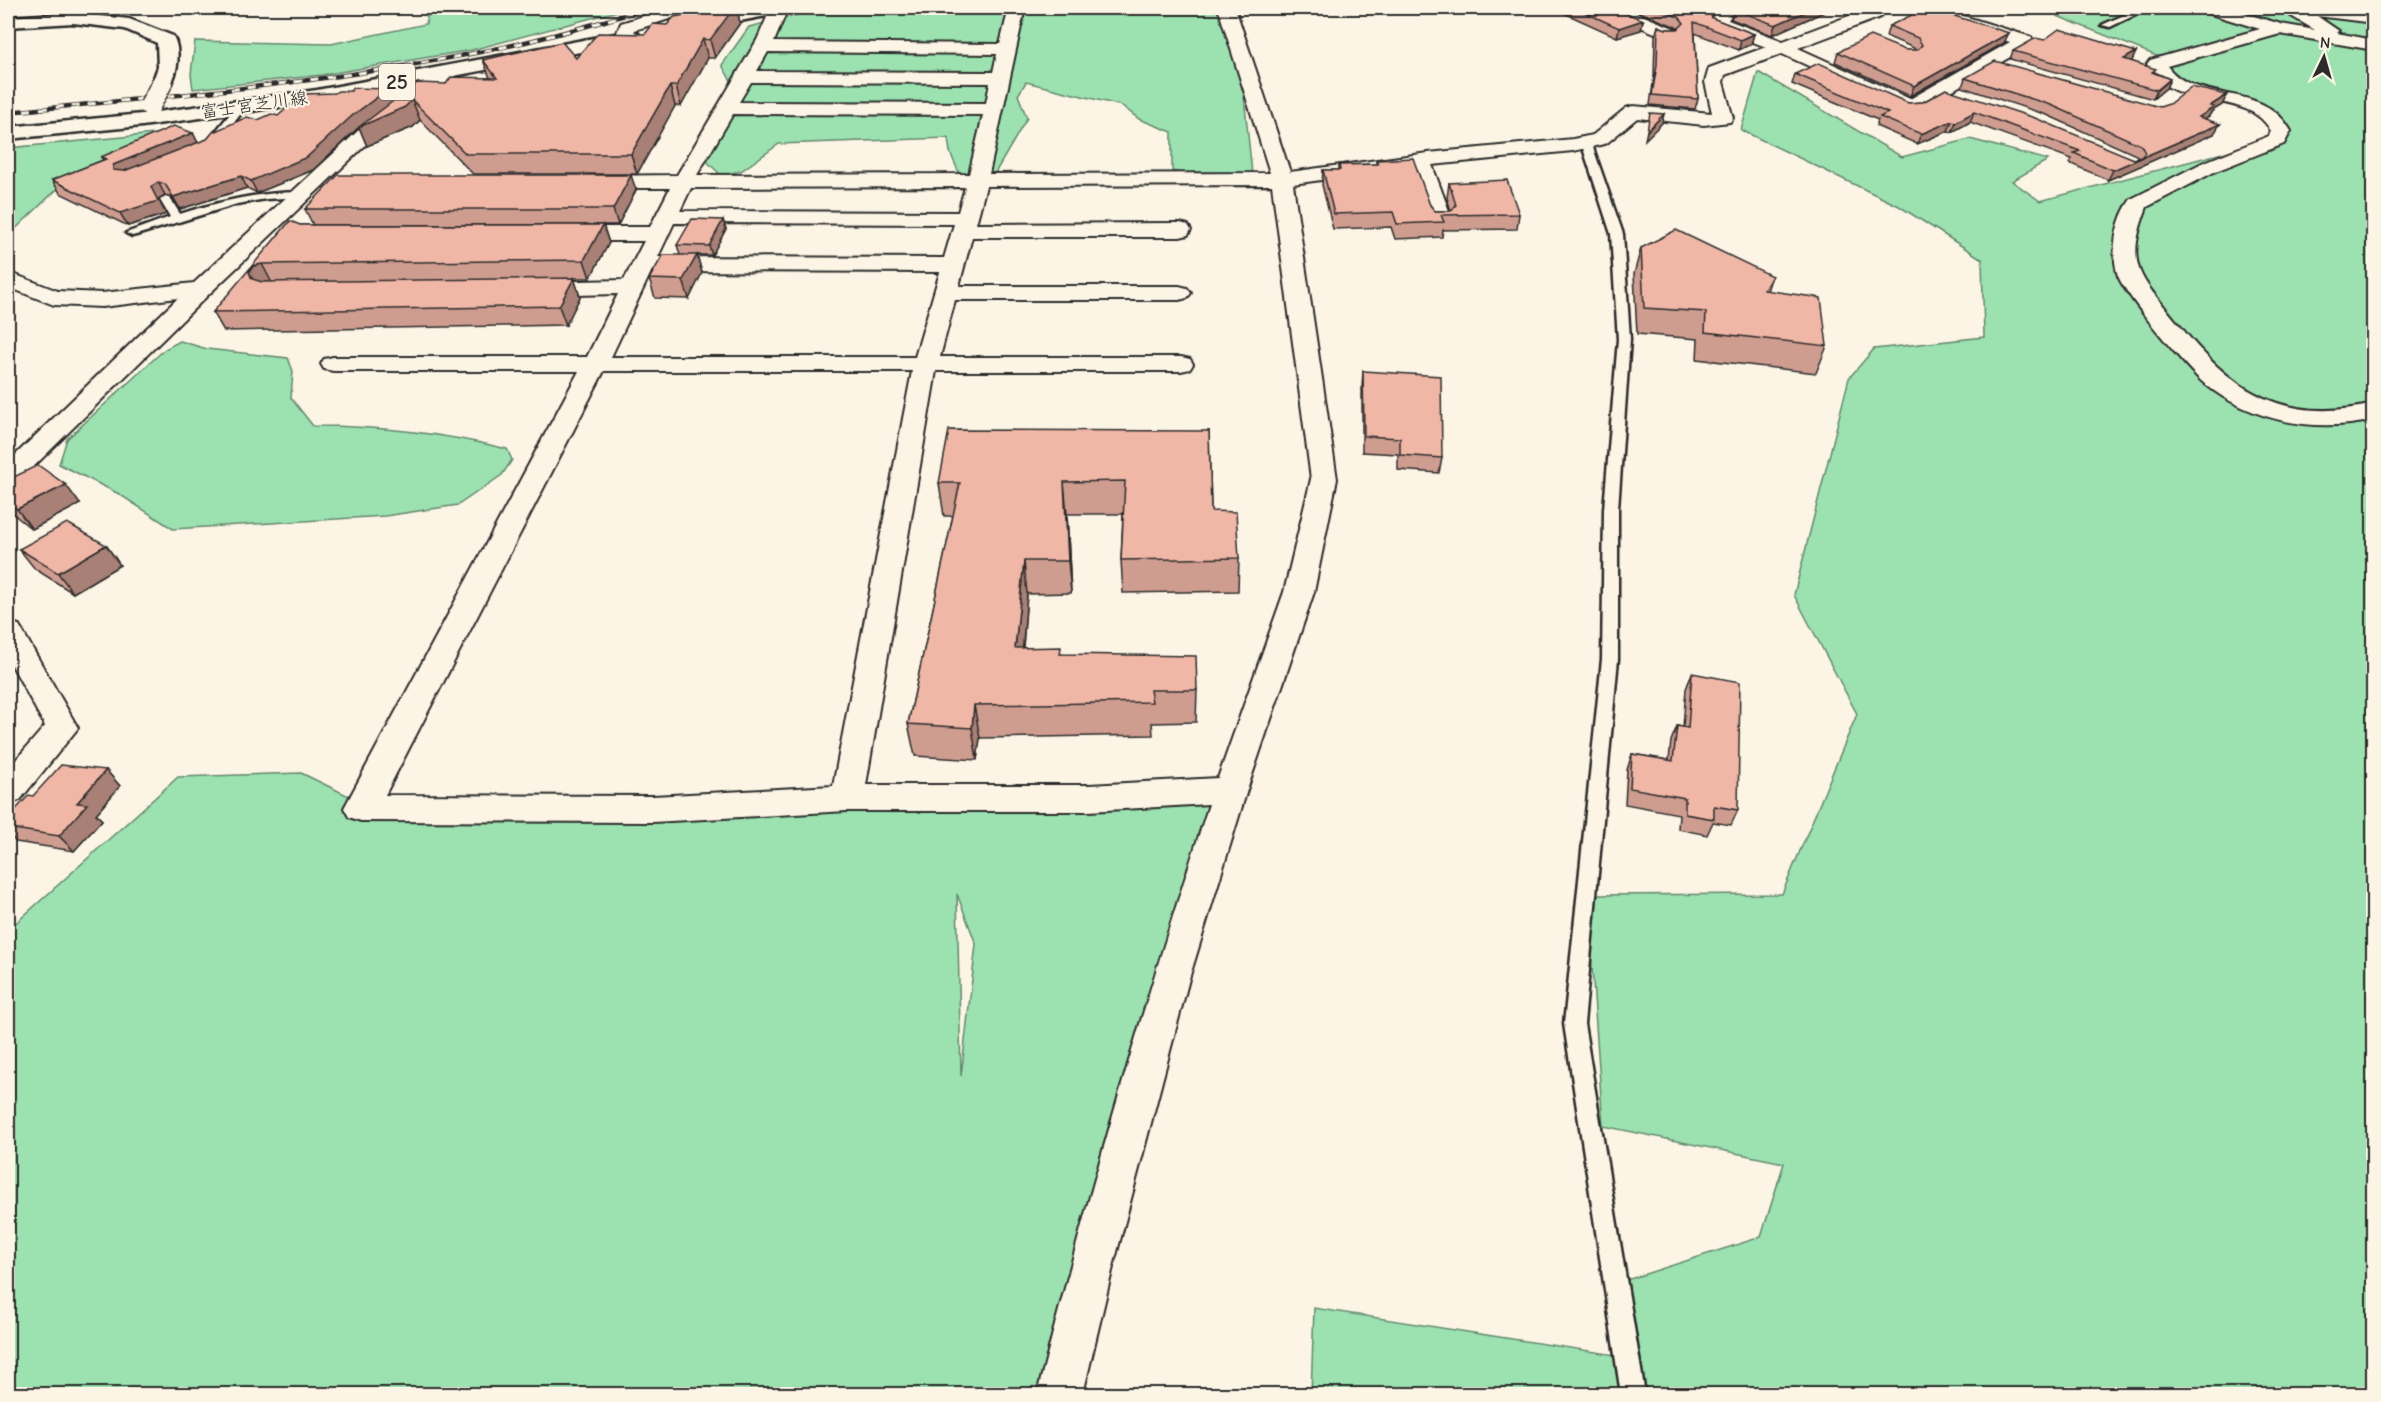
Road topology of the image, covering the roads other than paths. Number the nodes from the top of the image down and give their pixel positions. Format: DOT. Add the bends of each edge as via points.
graph roads {
  1 [pos="685,8"];
  2 [pos="781,8"];
  3 [pos="1017,8"];
  4 [pos="1226,8"];
  5 [pos="1611,8"];
  6 [pos="1728,8"];
  7 [pos="1878,8"];
  8 [pos="1922,8"];
  9 [pos="2146,8"];
  10 [pos="2210,8"];
  11 [pos="2373,18"];
  12 [pos="8,22"];
  13 [pos="2107,25"];
  14 [pos="1841,26"];
  15 [pos="2279,29"];
  16 [pos="1670,33"];
  17 [pos="1863,36"];
  18 [pos="623,39"];
  19 [pos="2344,39"];
  20 [pos="2373,45"];
  21 [pos="762,47"];
  22 [pos="1784,48"];
  23 [pos="1008,49"];
  24 [pos="1989,62"];
  25 [pos="2011,68"];
  26 [pos="447,73"];
  27 [pos="745,76"];
  28 [pos="1001,78"];
  29 [pos="2184,86"];
  30 [pos="1940,89"];
  31 [pos="1962,96"];
  32 [pos="2165,101"];
  33 [pos="242,106"];
  34 [pos="1911,106"];
  35 [pos="726,108"];
  36 [pos="994,109"];
  37 [pos="146,113"];
  38 [pos="1893,118"];
  39 [pos="8,133"];
  40 [pos="1586,142"];
  41 [pos="198,151"];
  42 [pos="1420,160"];
  43 [pos="1282,179"];
  44 [pos="566,182"];
  45 [pos="682,182"];
  46 [pos="977,182"];
  47 [pos="300,195"];
  48 [pos="166,200"];
  49 [pos="177,219"];
  50 [pos="1441,219"];
  51 [pos="965,224"];
  52 [pos="662,226"];
  53 [pos="1180,230"];
  54 [pos="132,233"];
  55 [pos="542,234"];
  56 [pos="644,264"];
  57 [pos="953,265"];
  58 [pos="8,279"];
  59 [pos="633,287"];
  60 [pos="201,289"];
  61 [pos="516,289"];
  62 [pos="945,293"];
  63 [pos="1179,293"];
  64 [pos="596,363"];
  65 [pos="333,364"];
  66 [pos="1181,364"];
  67 [pos="925,365"];
  68 [pos="2373,412"];
  69 [pos="8,477"];
  70 [pos="8,632"];
  71 [pos="1230,790"];
  72 [pos="8,791"];
  73 [pos="847,798"];
  74 [pos="1060,1395"];
  75 [pos="1633,1395"];
  1 -- 18 [label="street" via="627,27"];
  2 -- 18 [label="main road, 富士宮芝川線 / 25"];
  2 -- 21 [label="street"];
  3 -- 23 [label="street"];
  4 -- 43 [label="street"];
  5 -- 16 [label="street"];
  6 -- 22 [label="street" via="1717,22"];
  7 -- 14 [label="street" via="1875,13"];
  8 -- 24 [label="street" via="2025,42"];
  9 -- 13 [label="lane"];
  10 -- 15 [label="street"];
  11 -- 19 [label="street" via="2299,9 2297,12"];
  12 -- 37 [label="main road, bridge" via="73,18 129,24 166,40 168,67"];
  14 -- 17 [label="street"];
  14 -- 22 [label="street"];
  15 -- 19 [label="street"];
  15 -- 29 [label="street" via="2156,64 2161,75"];
  18 -- 26 [label="main road, 富士宮芝川線 / 25"];
  19 -- 20 [label="street"];
  21 -- 23 [label="street"];
  21 -- 27 [label="street"];
  22 -- 34 [label="street"];
  22 -- 40 [label="street" via="1716,72 1713,81 1723,118 1634,112 1600,139"];
  23 -- 28 [label="street"];
  24 -- 25 [label="street"];
  24 -- 30 [label="street"];
  26 -- 33 [label="main road, 富士宮芝川線 / 25"];
  26 -- 47 [label="street" via="367,133"];
  27 -- 28 [label="street"];
  27 -- 35 [label="street"];
  28 -- 36 [label="street"];
  29 -- 32 [label="street"];
  29 -- 68 [label="street" via="2258,108 2275,119 2281,131 2277,140 2209,167 2138,203 2125,237 2128,276 2213,379 2253,404 2302,417 2355,418"];
  30 -- 31 [label="street"];
  30 -- 34 [label="street"];
  33 -- 37 [label="main road, 富士宮芝川線 / 25"];
  33 -- 41 [label="lane" via="209,147"];
  34 -- 38 [label="street" via="1913,112"];
  35 -- 36 [label="street"];
  35 -- 45 [label="street"];
  36 -- 46 [label="street"];
  37 -- 39 [label="main road, 富士宮芝川線 / 25"];
  40 -- 42 [label="street"];
  40 -- 75 [label="lane" via="1617,234 1624,339 1611,509 1610,659 1574,1024"];
  42 -- 43 [label="street"];
  42 -- 50 [label="street"];
  43 -- 46 [label="street"];
  43 -- 71 [label="street" via="1324,479 1299,592"];
  44 -- 45 [label="street"];
  45 -- 46 [label="street"];
  45 -- 52 [label="street"];
  46 -- 51 [label="street"];
  47 -- 49 [label="lane" via="235,201"];
  47 -- 60 [label="street"];
  48 -- 49 [label="lane"];
  49 -- 54 [label="lane"];
  51 -- 52 [label="street"];
  51 -- 53 [label="street"];
  51 -- 57 [label="street"];
  52 -- 55 [label="street"];
  52 -- 56 [label="street"];
  56 -- 57 [label="street"];
  56 -- 59 [label="street"];
  57 -- 62 [label="street"];
  58 -- 60 [label="street" via="54,298 102,300"];
  59 -- 61 [label="street"];
  59 -- 64 [label="street"];
  60 -- 69 [label="street"];
  62 -- 63 [label="street"];
  62 -- 67 [label="street"];
  64 -- 65 [label="street"];
  64 -- 67 [label="street"];
  64 -- 73 [label="street" via="361,808 653,809"];
  66 -- 67 [label="street"];
  67 -- 73 [label="street"];
  70 -- 72 [label="street" via="62,728"];
  71 -- 73 [label="street" via="1089,798"];
  71 -- 74 [label="street" via="1170,979"];
}
